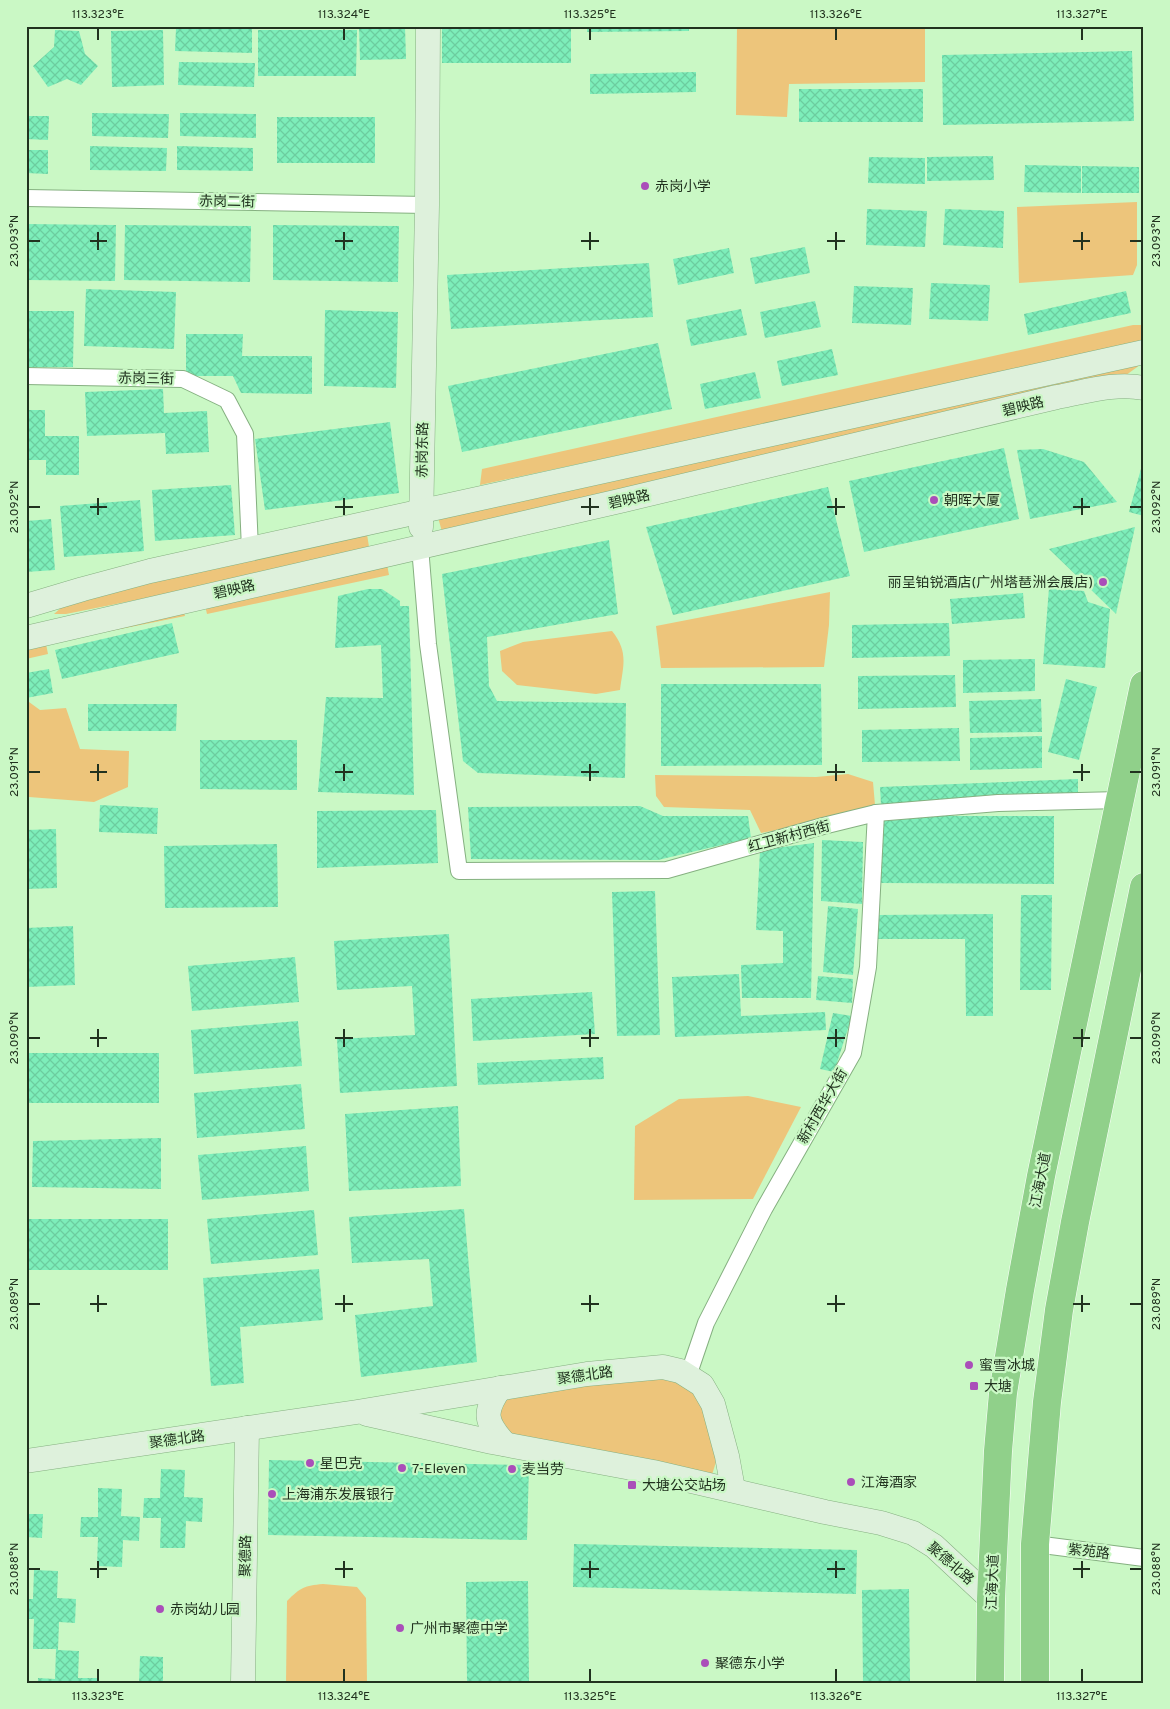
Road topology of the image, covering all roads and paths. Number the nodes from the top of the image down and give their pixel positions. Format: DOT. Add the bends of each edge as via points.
graph roads {
  1 [pos="428,26"];
  2 [pos="26,198"];
  3 [pos="427,205"];
  4 [pos="1144,352"];
  5 [pos="26,376"];
  6 [pos="1144,388"];
  7 [pos="421,512"];
  8 [pos="420,547"];
  9 [pos="250,549"];
  10 [pos="26,606"];
  11 [pos="26,638"];
  12 [pos="1144,685"];
  13 [pos="1120,800"];
  14 [pos="876,814"];
  15 [pos="459,871"];
  16 [pos="1144,887"];
  17 [pos="688,1376"];
  18 [pos="500,1388"];
  19 [pos="357,1412"];
  20 [pos="247,1428"];
  21 [pos="505,1444"];
  22 [pos="26,1461"];
  23 [pos="732,1489"];
  24 [pos="1035,1544"];
  25 [pos="1144,1558"];
  26 [pos="991,1599"];
  27 [pos="243,1683"];
  28 [pos="990,1683"];
  29 [pos="1035,1683"];
  1 -- 3 [label="street, 赤岗东路"];
  2 -- 3 [label="street, 赤岗二街"];
  3 -- 7 [label="street, 赤岗东路"];
  4 -- 7 [label="street, 碧映路"];
  5 -- 9 [label="street, 赤岗三街" via="183,378 227,400 245,434"];
  6 -- 8 [label="street, 碧映路" via="1131,385 1057,397"];
  7 -- 8 [label="street, 赤岗东路"];
  7 -- 9 [label="street, 碧映路"];
  8 -- 11 [label="street, 碧映路"];
  8 -- 15 [label="street, 赤岗东路" via="429,653"];
  9 -- 10 [label="street, 碧映路" via="150,571"];
  12 -- 13 [label="highway, 江海大道"];
  13 -- 14 [label="street, 红卫新村西街" via="998,803"];
  13 -- 26 [label="highway, 江海大道" via="1041,1176 1003,1394"];
  14 -- 15 [label="street, 红卫新村西街" via="667,870"];
  14 -- 17 [label="street, 新村西华大街" via="868,967 853,1053 764,1209 706,1323"];
  16 -- 24 [label="highway" via="1060,1310 1039,1476"];
  17 -- 18 [label="street, 聚德北路" via="664,1367 586,1374"];
  17 -- 23 [label="street, 聚德北路" via="702,1385 713,1404"];
  18 -- 19 [label="street, 聚德北路"];
  18 -- 21 [label="street" via="490,1403 488,1415 493,1431"];
  19 -- 20 [label="street, 聚德北路"];
  19 -- 21 [label="street, 聚德北路"];
  20 -- 22 [label="street, 聚德北路"];
  20 -- 27 [label="street, 聚德路"];
  21 -- 23 [label="street, 聚德北路"];
  23 -- 26 [label="street, 聚德北路" via="913,1533 944,1554"];
  24 -- 25 [label="street, 紫苑路"];
  24 -- 29 [label="highway"];
  26 -- 28 [label="highway, 江海大道"];
}
